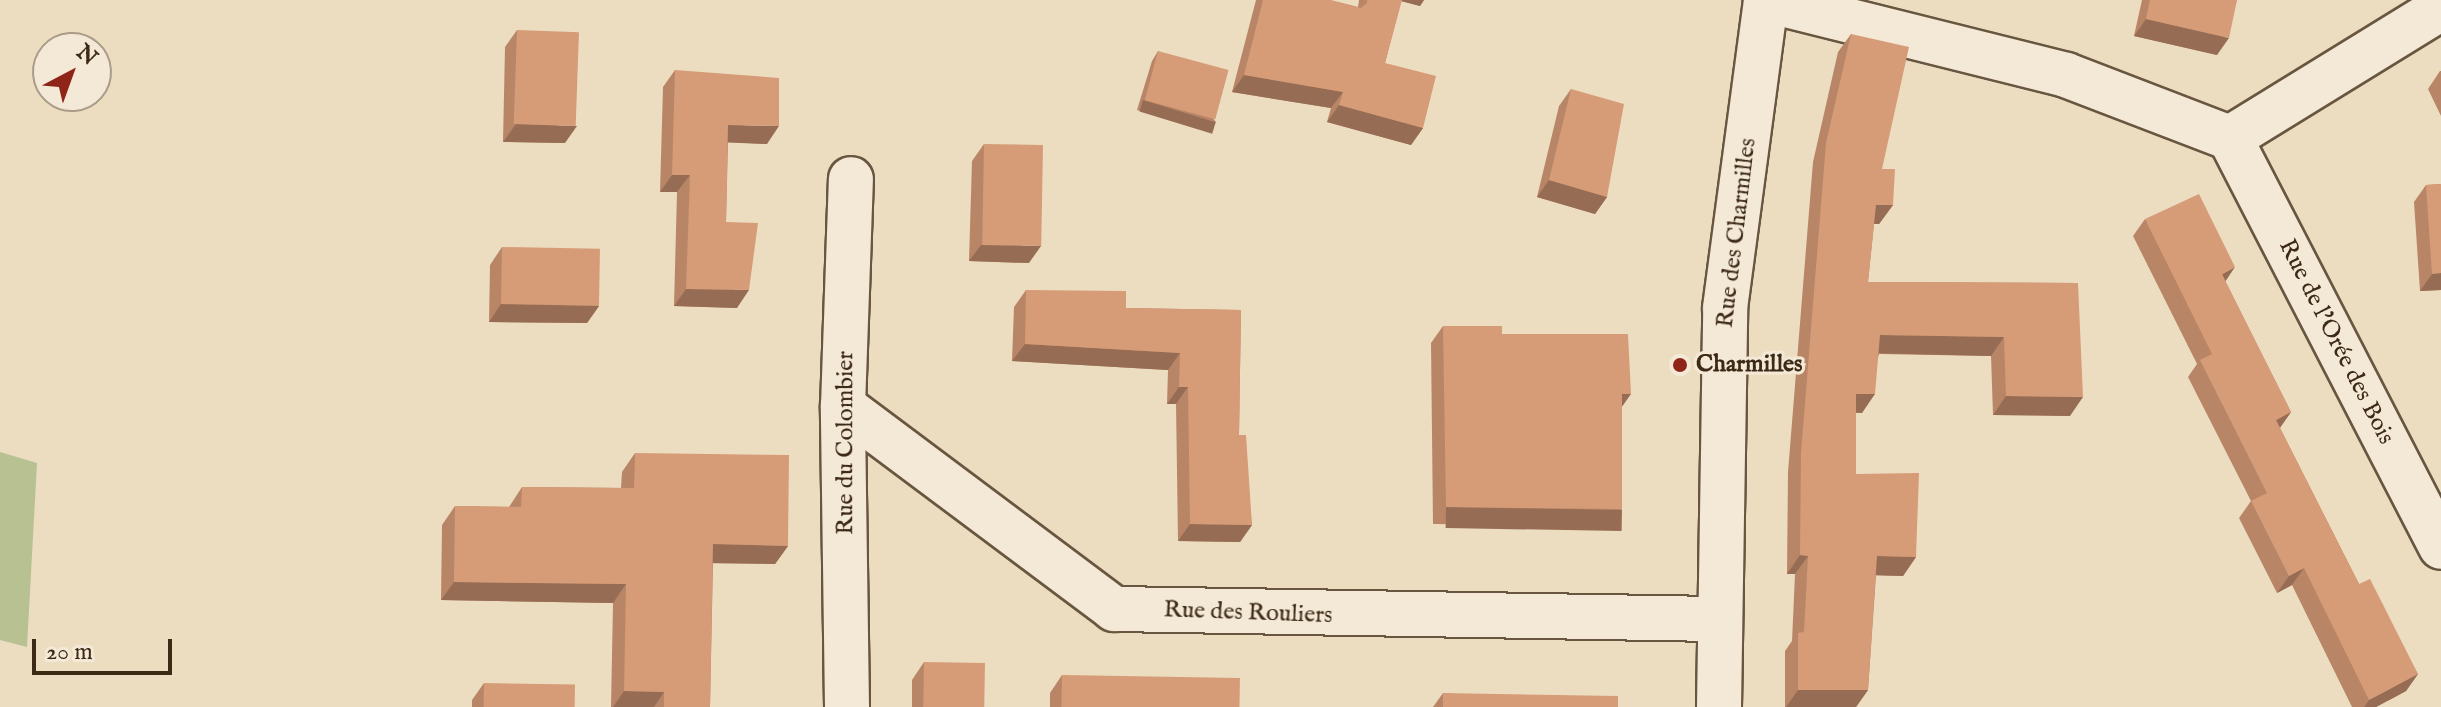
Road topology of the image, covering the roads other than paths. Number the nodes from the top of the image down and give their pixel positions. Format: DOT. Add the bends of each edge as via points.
graph roads {
  1 [pos="1766,0"];
  2 [pos="2441,8"];
  3 [pos="2230,138"];
  4 [pos="851,179"];
  5 [pos="843,406"];
  6 [pos="2441,547"];
  7 [pos="1720,619"];
  8 [pos="847,707"];
  9 [pos="1719,707"];
  1 -- 3 [label="street" via="2066,75"];
  1 -- 7 [label="street, Rue des Charmilles" via="1725,308"];
  2 -- 3 [label="street"];
  3 -- 6 [label="street, Rue de l'Orée des Bois"];
  4 -- 5 [label="street, Rue du Colombier"];
  5 -- 7 [label="street, Rue des Rouliers" via="1114,609"];
  5 -- 8 [label="street, Rue du Colombier"];
  7 -- 9 [label="street, Rue des Charmilles"];
}
